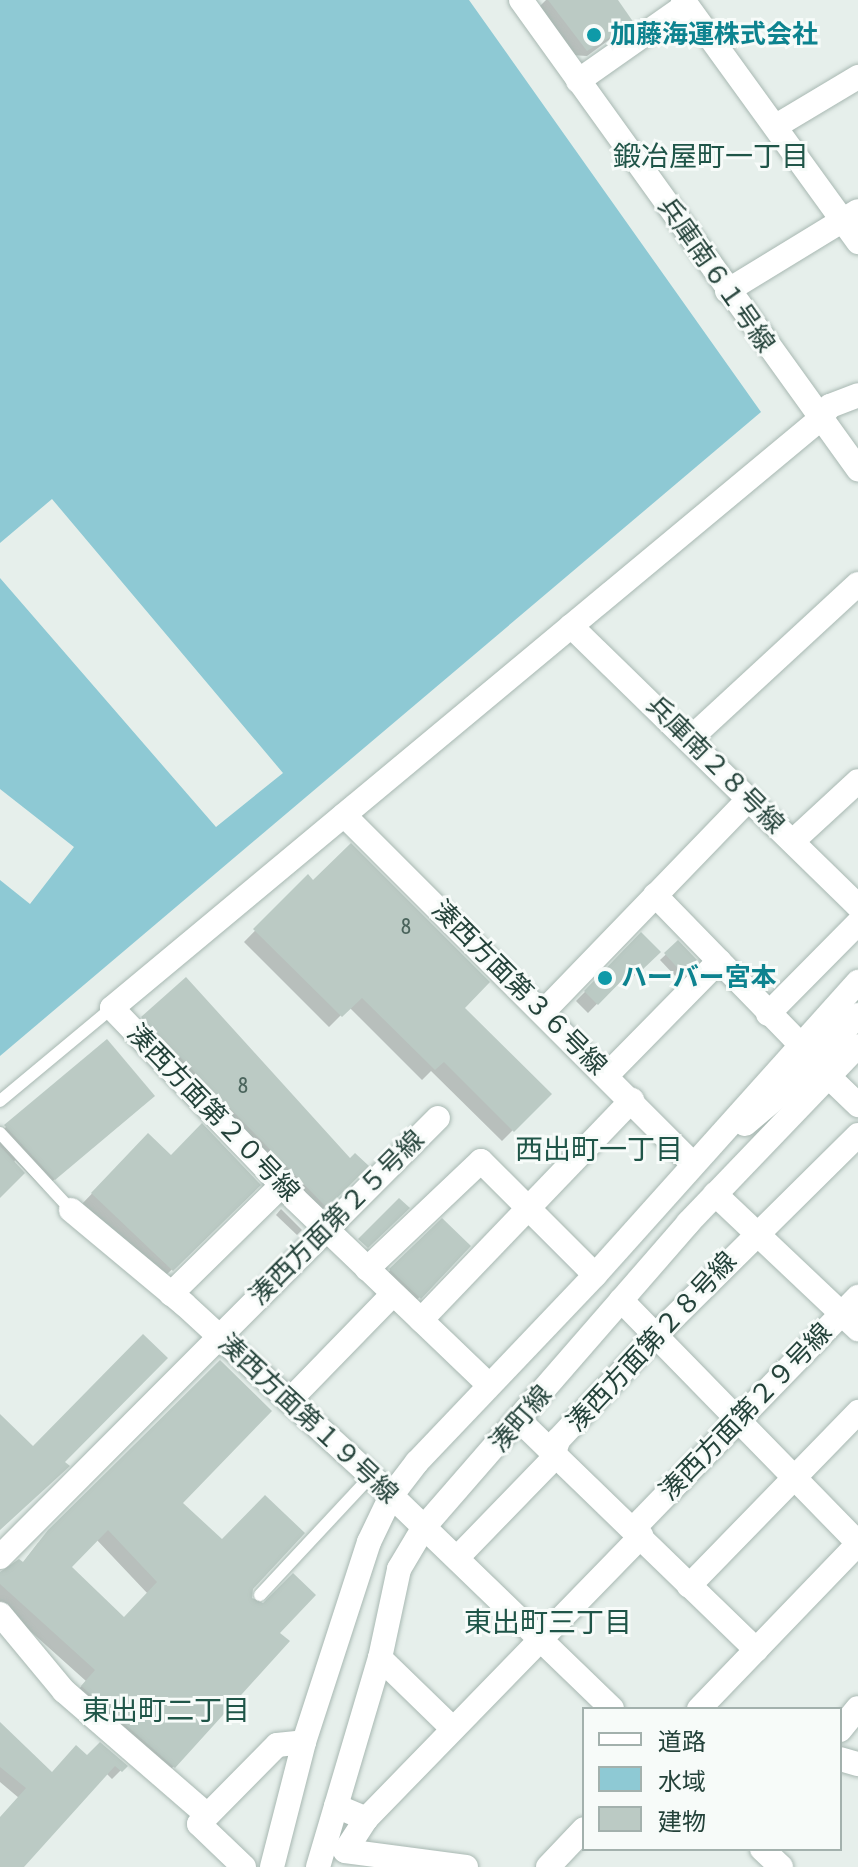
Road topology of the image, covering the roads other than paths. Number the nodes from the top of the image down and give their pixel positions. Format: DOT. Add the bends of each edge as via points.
graph roads {
  1 [pos="521,0"];
  2 [pos="685,2"];
  3 [pos="858,77"];
  4 [pos="578,81"];
  5 [pos="776,126"];
  6 [pos="850,216"];
  7 [pos="858,242"];
  8 [pos="727,291"];
  9 [pos="858,395"];
  10 [pos="819,420"];
  11 [pos="858,469"];
  12 [pos="858,584"];
  13 [pos="571,626"];
  14 [pos="691,738"];
  15 [pos="858,781"];
  16 [pos="748,800"];
  17 [pos="344,815"];
  18 [pos="793,841"];
  19 [pos="655,895"];
  20 [pos="858,906"];
  21 [pos="858,923"];
  22 [pos="719,961"];
  23 [pos="858,982"];
  24 [pos="858,999"];
  25 [pos="112,1008"];
  26 [pos="543,1012"];
  27 [pos="768,1014"];
  28 [pos="858,1015"];
  29 [pos="800,1044"];
  30 [pos="858,1046"];
  31 [pos="607,1075"];
  32 [pos="828,1076"];
  33 [pos="632,1100"];
  34 [pos="0,1101"];
  35 [pos="858,1105"];
  36 [pos="438,1118"];
  37 [pos="745,1124"];
  38 [pos="0,1133"];
  39 [pos="858,1135"];
  40 [pos="692,1163"];
  41 [pos="282,1185"];
  42 [pos="715,1194"];
  43 [pos="528,1208"];
  44 [pos="71,1210"];
  45 [pos="326,1229"];
  46 [pos="759,1234"];
  47 [pos="367,1269"];
  48 [pos="595,1275"];
  49 [pos="171,1294"];
  50 [pos="393,1294"];
  51 [pos="621,1300"];
  52 [pos="853,1313"];
  53 [pos="421,1320"];
  54 [pos="218,1336"];
  55 [pos="657,1336"];
  56 [pos="488,1384"];
  57 [pos="289,1401"];
  58 [pos="858,1412"];
  59 [pos="520,1421"];
  60 [pos="737,1421"];
  61 [pos="554,1450"];
  62 [pos="371,1476"];
  63 [pos="793,1479"];
  64 [pos="391,1496"];
  65 [pos="424,1527"];
  66 [pos="638,1532"];
  67 [pos="858,1543"];
  68 [pos="0,1557"];
  69 [pos="457,1558"];
  70 [pos="689,1586"];
  71 [pos="260,1595"];
  72 [pos="0,1614"];
  73 [pos="538,1636"];
  74 [pos="756,1650"];
  75 [pos="380,1658"];
  76 [pos="610,1707"];
  77 [pos="701,1707"];
  78 [pos="858,1708"];
  79 [pos="452,1728"];
  80 [pos="842,1728"];
  81 [pos="304,1742"];
  82 [pos="336,1806"];
  83 [pos="207,1815"];
  84 [pos="366,1819"];
  85 [pos="582,1831"];
  86 [pos="765,1851"];
  87 [pos="782,1862"];
  88 [pos="435,1865"];
  89 [pos="244,1867"];
  90 [pos="272,1867"];
  91 [pos="318,1867"];
  92 [pos="466,1867"];
  93 [pos="548,1867"];
  1 -- 4 [label="street, 兵庫南６１号線"];
  2 -- 4 [label="street"];
  2 -- 5 [label="street"];
  3 -- 5 [label="street"];
  4 -- 8 [label="street, 兵庫南６１号線"];
  5 -- 6 [label="street"];
  6 -- 7 [label="street"];
  6 -- 8 [label="street"];
  8 -- 10 [label="street, 兵庫南６１号線"];
  9 -- 10 [label="street" via="830,406"];
  10 -- 11 [label="street, 兵庫南６１号線"];
  10 -- 13 [label="street"];
  12 -- 14 [label="street"];
  13 -- 14 [label="street, 兵庫南２８号線"];
  13 -- 17 [label="street"];
  14 -- 16 [label="street, 兵庫南２８号線"];
  15 -- 18 [label="street"];
  16 -- 18 [label="street, 兵庫南２８号線"];
  16 -- 19 [label="street"];
  17 -- 25 [label="street"];
  17 -- 26 [label="street, 湊西方面第３６号線"];
  18 -- 20 [label="street, 兵庫南２８号線"];
  19 -- 22 [label="street"];
  19 -- 26 [label="street"];
  21 -- 27 [label="street"];
  22 -- 27 [label="street"];
  22 -- 31 [label="street"];
  23 -- 29 [label="street, 湊町線"];
  24 -- 37 [label="street, 湊町線"];
  25 -- 34 [label="lane"];
  25 -- 41 [label="street, 湊西方面第２０号線"];
  26 -- 31 [label="street, 湊西方面第３６号線"];
  27 -- 29 [label="street"];
  28 -- 37 [label="street, 湊町線" via="802,1076"];
  29 -- 40 [label="street, 湊町線"];
  30 -- 32 [label="street, 湊町線"];
  31 -- 33 [label="street, 湊西方面第３６号線"];
  32 -- 35 [label="street"];
  32 -- 42 [label="street, 湊町線"];
  33 -- 40 [label="street, 湊西方面第３６号線"];
  33 -- 43 [label="street"];
  36 -- 45 [label="street, 湊西方面第２５号線"];
  37 -- 64 [label="street, 湊町線" via="426,1470"];
  38 -- 44 [label="lane, 湊西方面第１９号線"];
  39 -- 46 [label="street, 湊西方面第２８号線"];
  40 -- 48 [label="street, 湊町線"];
  41 -- 45 [label="street, 湊西方面第２０号線"];
  41 -- 49 [label="street"];
  42 -- 46 [label="street"];
  42 -- 51 [label="street, 湊町線"];
  43 -- 47 [label="street" via="481,1161"];
  43 -- 48 [label="street"];
  43 -- 53 [label="street"];
  44 -- 49 [label="street, 湊西方面第１９号線"];
  45 -- 47 [label="street, 湊西方面第２０号線"];
  45 -- 54 [label="street, 湊西方面第２５号線"];
  46 -- 52 [label="street"];
  46 -- 55 [label="street, 湊西方面第２８号線"];
  47 -- 50 [label="street, 湊西方面第２０号線"];
  48 -- 56 [label="street, 湊町線"];
  49 -- 54 [label="street, 湊西方面第１９号線"];
  50 -- 53 [label="street, 湊西方面第２０号線"];
  50 -- 57 [label="street"];
  51 -- 55 [label="street"];
  51 -- 59 [label="street, 湊町線"];
  52 -- 60 [label="street, 湊西方面第２９号線"];
  53 -- 56 [label="street, 湊西方面第２０号線"];
  54 -- 57 [label="street, 湊西方面第１９号線"];
  54 -- 68 [label="street, 湊西方面第２５号線"];
  55 -- 60 [label="street"];
  55 -- 61 [label="street, 湊西方面第２８号線"];
  56 -- 64 [label="street, 湊町線"];
  57 -- 62 [label="street, 湊西方面第１９号線"];
  58 -- 63 [label="street"];
  59 -- 61 [label="street"];
  59 -- 65 [label="street, 湊町線"];
  60 -- 63 [label="street"];
  60 -- 66 [label="street, 湊西方面第２９号線"];
  61 -- 66 [label="street"];
  61 -- 69 [label="street, 湊西方面第２８号線" via="552,1460"];
  62 -- 64 [label="street, 湊西方面第１９号線"];
  62 -- 71 [label="lane"];
  63 -- 67 [label="street"];
  63 -- 70 [label="street"];
  64 -- 65 [label="street, 湊西方面第１９号線"];
  64 -- 81 [label="street, 湊町線" via="369,1542"];
  65 -- 69 [label="street, 湊西方面第１９号線"];
  65 -- 75 [label="street, 湊町線" via="399,1569"];
  66 -- 70 [label="street"];
  66 -- 73 [label="street, 湊西方面第２９号線"];
  67 -- 74 [label="street"];
  69 -- 73 [label="street, 湊西方面第１９号線"];
  70 -- 74 [label="street"];
  72 -- 83 [label="street" via="64,1691"];
  73 -- 76 [label="street, 湊西方面第１９号線"];
  73 -- 79 [label="street, 湊西方面第２９号線"];
  74 -- 77 [label="street"];
  75 -- 79 [label="street"];
  75 -- 82 [label="street, 湊町線"];
  78 -- 80 [label="street"];
  79 -- 84 [label="street, 湊西方面第２９号線"];
  81 -- 83 [label="street" via="277,1745"];
  81 -- 90 [label="street, 湊町線"];
  82 -- 84 [label="street"];
  82 -- 91 [label="street, 湊町線"];
  83 -- 89 [label="street" via="199,1824"];
  84 -- 88 [label="street, 湊西方面第２９号線" via="345,1851"];
  85 -- 93 [label="street"];
  86 -- 87 [label="street"];
  88 -- 92 [label="street"];
}
